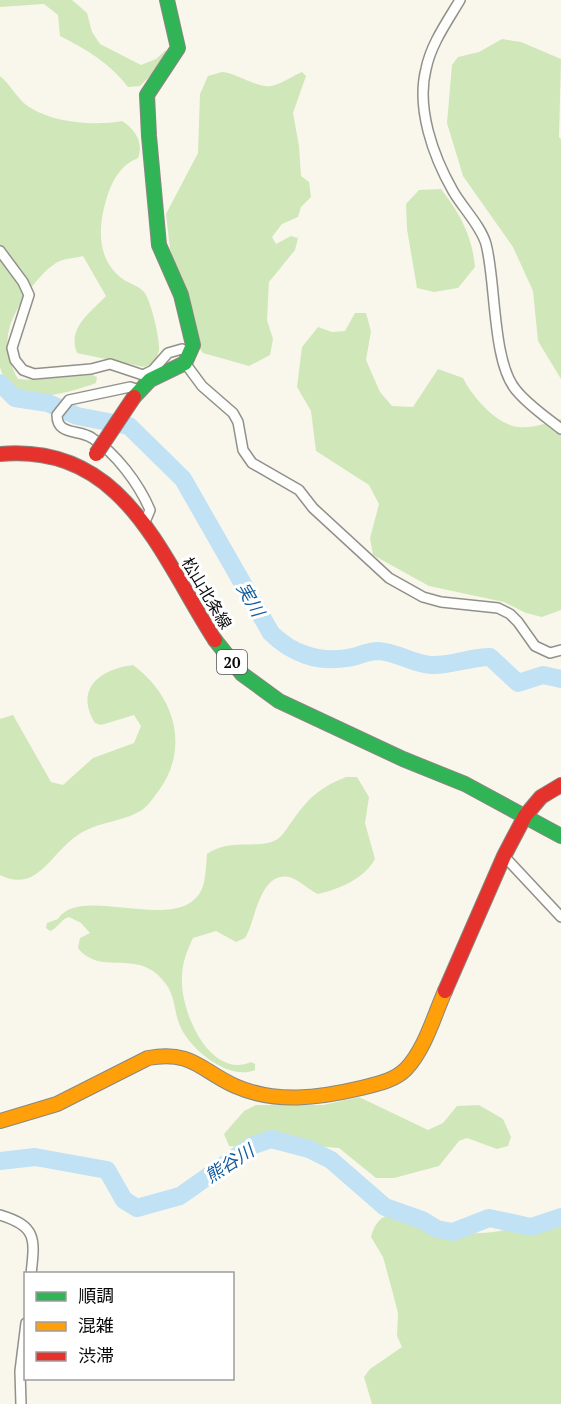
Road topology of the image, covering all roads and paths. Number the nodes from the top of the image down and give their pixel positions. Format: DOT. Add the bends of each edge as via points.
graph roads {
  1 [pos="167,0"];
  2 [pos="460,0"];
  3 [pos="0,251"];
  4 [pos="187,358"];
  5 [pos="136,393"];
  6 [pos="561,429"];
  7 [pos="0,454"];
  8 [pos="85,469"];
  9 [pos="145,522"];
  10 [pos="561,650"];
  11 [pos="561,785"];
  12 [pos="525,816"];
  13 [pos="561,836"];
  14 [pos="504,856"];
  15 [pos="561,917"];
  16 [pos="0,1121"];
  17 [pos="0,1215"];
  18 [pos="31,1272"];
  19 [pos="24,1339"];
  20 [pos="21,1404"];
  1 -- 4 [label="street" via="178,48 147,95 149,136 159,245 181,295 193,345"];
  2 -- 6 [label="street" via="437,39 426,68 422,99 432,144 452,189 486,242 493,308 508,377 521,396"];
  3 -- 4 [label="street" via="29,295 12,348 23,369 34,374 110,364 143,375 168,353 182,349"];
  4 -- 5 [label="street"];
  4 -- 10 [label="street" via="202,386 233,413 243,450 252,463 299,490 313,508 389,578 423,597 441,602 498,608 518,622 535,646 550,653"];
  5 -- 8 [label="street, bridge"];
  5 -- 9 [label="street" via="130,387 80,396 63,404 57,415 59,426 91,437 128,474 150,510"];
  7 -- 8 [label="street, 松山北条線 / 20" via="50,457"];
  8 -- 9 [label="street, 松山北条線 / 20" via="109,484"];
  9 -- 12 [label="street, 松山北条線 / 20" via="217,642 257,687 281,702 465,784"];
  11 -- 12 [label="street" via="541,797"];
  12 -- 13 [label="street, 松山北条線 / 20"];
  12 -- 14 [label="street"];
  14 -- 15 [label="street"];
  14 -- 16 [label="street" via="416,1056 397,1079 308,1099 285,1099 246,1090 186,1056 164,1053 29,1116"];
  17 -- 18 [label="street" via="28,1228 34,1241"];
  19 -- 20 [label="street"];
}
